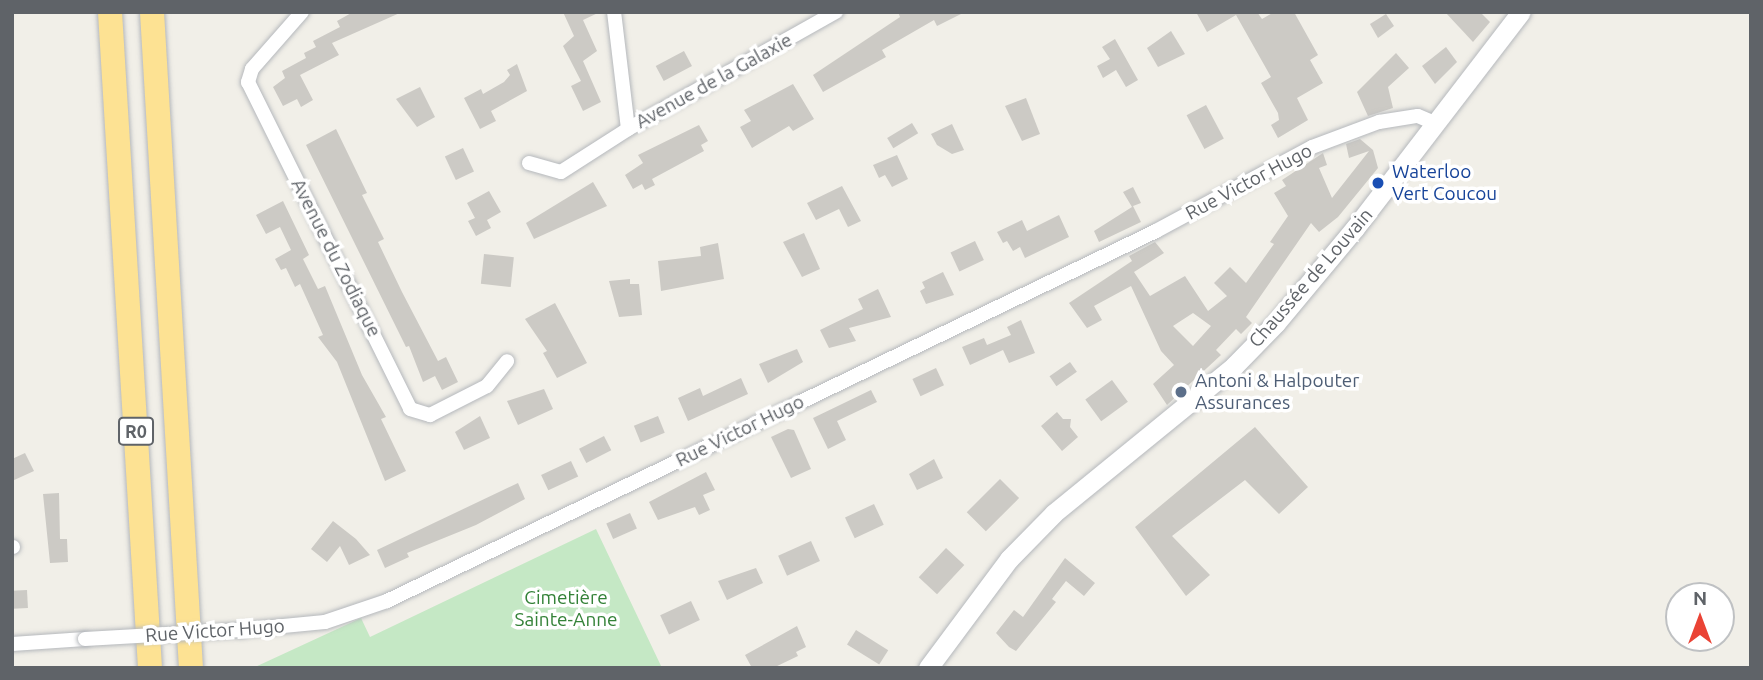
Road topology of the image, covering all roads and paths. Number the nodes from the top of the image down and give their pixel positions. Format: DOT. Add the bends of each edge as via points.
graph roads {
  1 [pos="110,12"];
  2 [pos="152,12"];
  3 [pos="302,12"];
  4 [pos="614,12"];
  5 [pos="836,12"];
  6 [pos="1521,12"];
  7 [pos="1437,124"];
  8 [pos="628,130"];
  9 [pos="529,163"];
  10 [pos="508,361"];
  11 [pos="12,644"];
  12 [pos="150,668"];
  13 [pos="191,668"];
  14 [pos="928,668"];
  1 -- 12 [label="highway, R0"];
  2 -- 13 [label="highway, R0"];
  3 -- 10 [label="street, Avenue du Zodiaque" via="252,69 248,82 411,409 430,415 486,386"];
  4 -- 8 [label="street"];
  5 -- 8 [label="street, Avenue de la Galaxie"];
  6 -- 7 [label="main road, Chaussée de Louvain"];
  7 -- 11 [label="street, Rue Victor Hugo, bridge" via="1418,116 1379,122 1312,147 1156,231 387,601 326,621"];
  7 -- 14 [label="main road, Chaussée de Louvain" via="1276,323 1234,366 1054,513 1009,559"];
  8 -- 9 [label="street, Avenue de la Galaxie" via="561,172"];
}
